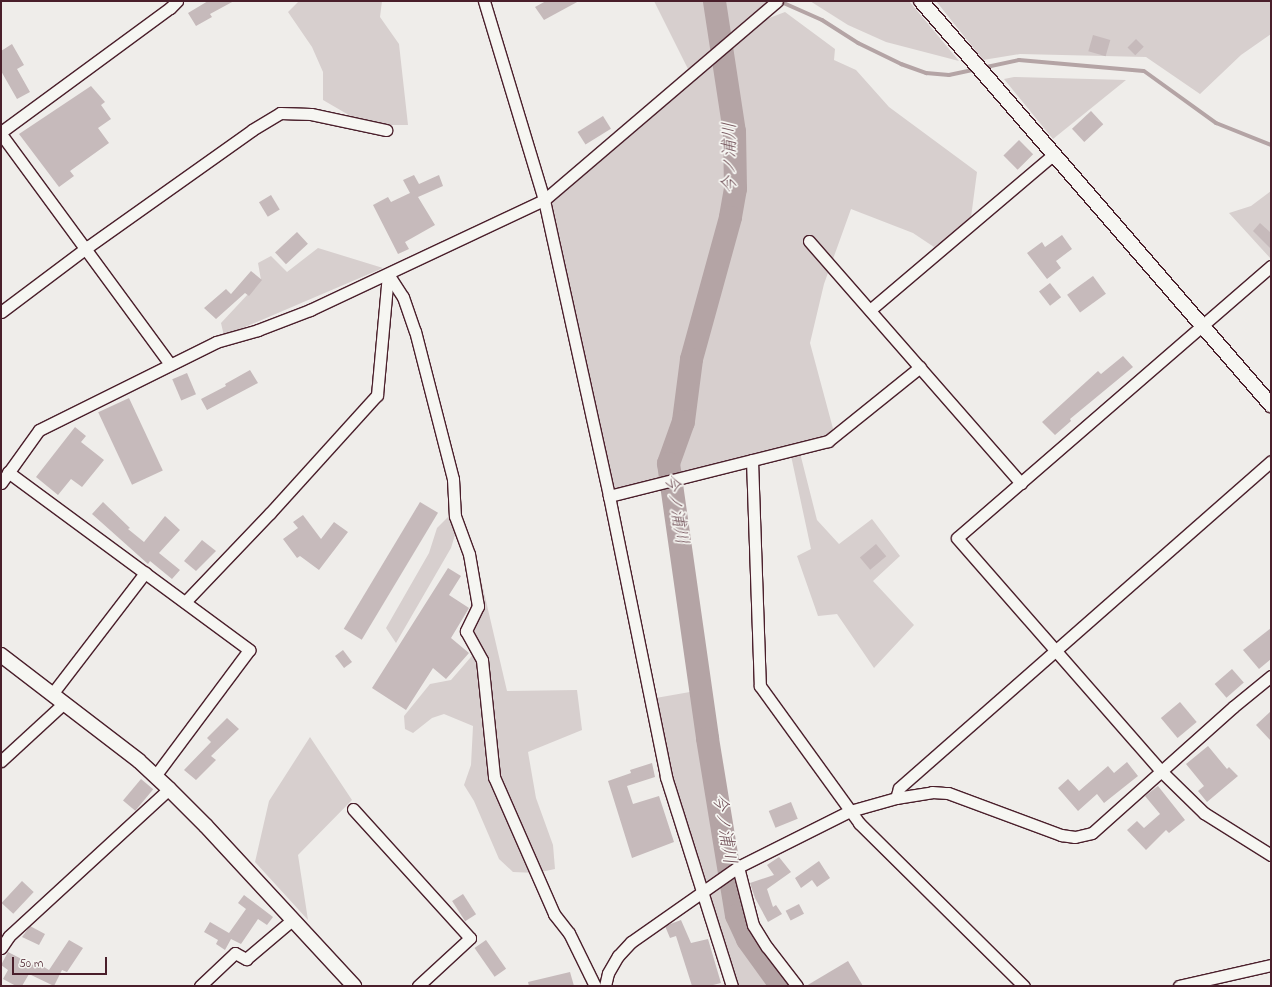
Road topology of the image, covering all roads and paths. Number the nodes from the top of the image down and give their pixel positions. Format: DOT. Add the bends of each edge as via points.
graph roads {
  1 [pos="177,1"];
  2 [pos="484,1"];
  3 [pos="777,1"];
  4 [pos="921,1"];
  5 [pos="386,130"];
  6 [pos="1,133"];
  7 [pos="1054,154"];
  8 [pos="544,200"];
  9 [pos="809,241"];
  10 [pos="85,249"];
  11 [pos="1271,266"];
  12 [pos="388,274"];
  13 [pos="870,310"];
  14 [pos="1,312"];
  15 [pos="1202,324"];
  16 [pos="170,364"];
  17 [pos="920,367"];
  18 [pos="1271,404"];
  19 [pos="752,460"];
  20 [pos="1271,461"];
  21 [pos="8,472"];
  22 [pos="1,482"];
  23 [pos="1021,483"];
  24 [pos="608,496"];
  25 [pos="145,573"];
  26 [pos="185,602"];
  27 [pos="1056,651"];
  28 [pos="1,655"];
  29 [pos="1271,676"];
  30 [pos="52,694"];
  31 [pos="64,703"];
  32 [pos="1,761"];
  33 [pos="1162,772"];
  34 [pos="155,776"];
  35 [pos="169,789"];
  36 [pos="896,798"];
  37 [pos="353,809"];
  38 [pos="850,811"];
  39 [pos="1271,855"];
  40 [pos="738,867"];
  41 [pos="703,892"];
  42 [pos="292,920"];
  43 [pos="1,948"];
  44 [pos="1271,965"];
  45 [pos="200,986"];
  46 [pos="354,986"];
  47 [pos="418,986"];
  48 [pos="594,986"];
  49 [pos="605,986"];
  50 [pos="732,986"];
  51 [pos="797,986"];
  52 [pos="1024,986"];
  53 [pos="1179,986"];
  1 -- 6 [label="street"];
  2 -- 8 [label="street"];
  3 -- 8 [label="street"];
  4 -- 7 [label="street"];
  5 -- 10 [label="street" via="311,114 280,113 252,130"];
  6 -- 10 [label="street"];
  7 -- 13 [label="street"];
  7 -- 15 [label="street"];
  8 -- 12 [label="street"];
  8 -- 24 [label="street"];
  9 -- 13 [label="street"];
  10 -- 14 [label="street"];
  10 -- 16 [label="street"];
  11 -- 15 [label="street"];
  12 -- 16 [label="street" via="310,310 258,330 216,342"];
  12 -- 26 [label="street" via="377,395"];
  12 -- 48 [label="street" via="402,297 415,331 453,479 455,516 469,554 478,606 466,631 482,660 494,777 554,914 569,933"];
  13 -- 17 [label="street"];
  15 -- 18 [label="street"];
  15 -- 23 [label="street"];
  16 -- 21 [label="street" via="39,430"];
  17 -- 19 [label="street" via="828,441"];
  17 -- 23 [label="street"];
  19 -- 24 [label="street"];
  19 -- 38 [label="street" via="760,686"];
  20 -- 27 [label="street"];
  21 -- 22 [label="street"];
  21 -- 25 [label="street"];
  23 -- 27 [label="street" via="957,538"];
  24 -- 41 [label="street" via="666,777"];
  25 -- 26 [label="street"];
  25 -- 30 [label="street"];
  26 -- 34 [label="street" via="249,650"];
  27 -- 33 [label="street"];
  27 -- 36 [label="street" via="899,788"];
  28 -- 30 [label="street"];
  29 -- 33 [label="street"];
  30 -- 31 [label="street"];
  31 -- 32 [label="street"];
  31 -- 34 [label="street"];
  33 -- 36 [label="street" via="1092,833 1075,837 1060,835 948,793 932,792"];
  33 -- 39 [label="street" via="1204,814"];
  34 -- 35 [label="street"];
  35 -- 42 [label="street"];
  35 -- 43 [label="street" via="9,936"];
  36 -- 38 [label="street"];
  37 -- 47 [label="street" via="470,938"];
  38 -- 40 [label="street"];
  38 -- 52 [label="street" via="859,823"];
  40 -- 41 [label="street"];
  40 -- 51 [label="street" via="753,925"];
  41 -- 49 [label="street" via="631,942 618,956 608,973"];
  41 -- 50 [label="street"];
  42 -- 45 [label="street" via="246,959 235,953"];
  42 -- 46 [label="street"];
  44 -- 53 [label="street"];
}
